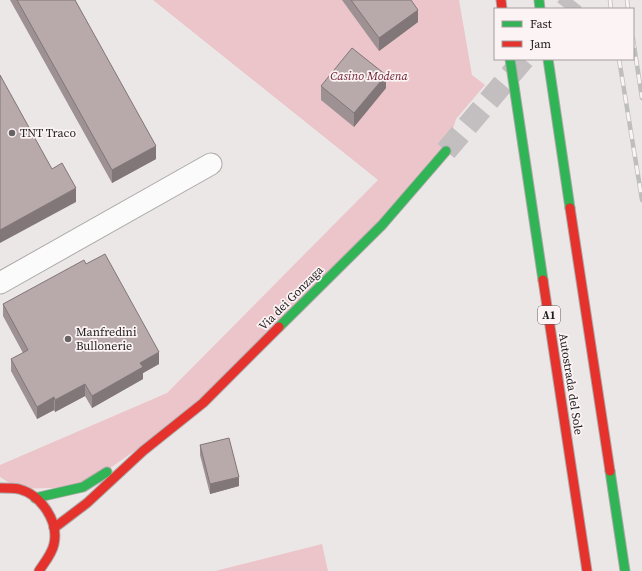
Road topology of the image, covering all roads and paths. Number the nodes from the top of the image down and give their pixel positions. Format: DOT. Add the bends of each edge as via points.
graph roads {
  1 [pos="510,60"];
  2 [pos="548,60"];
  3 [pos="446,151"];
  4 [pos="211,164"];
  5 [pos="0,283"];
  6 [pos="143,451"];
  7 [pos="0,488"];
  8 [pos="35,498"];
  9 [pos="54,528"];
  10 [pos="39,571"];
  11 [pos="587,571"];
  12 [pos="625,571"];
  1 -- 11 [label="main road, Autostrada del Sole / A1"];
  2 -- 12 [label="main road, Autostrada del Sole"];
  3 -- 6 [label="main road, Via dei Gonzaga" via="382,225 203,403"];
  4 -- 5 [label="street"];
  6 -- 8 [label="main road, Via dei Gonzaga" via="83,487"];
  6 -- 9 [label="main road, Via dei Gonzaga" via="87,503"];
  7 -- 8 [label="main road" via="19,489"];
  8 -- 9 [label="main road" via="44,506"];
  9 -- 10 [label="main road" via="54,543"];
}
